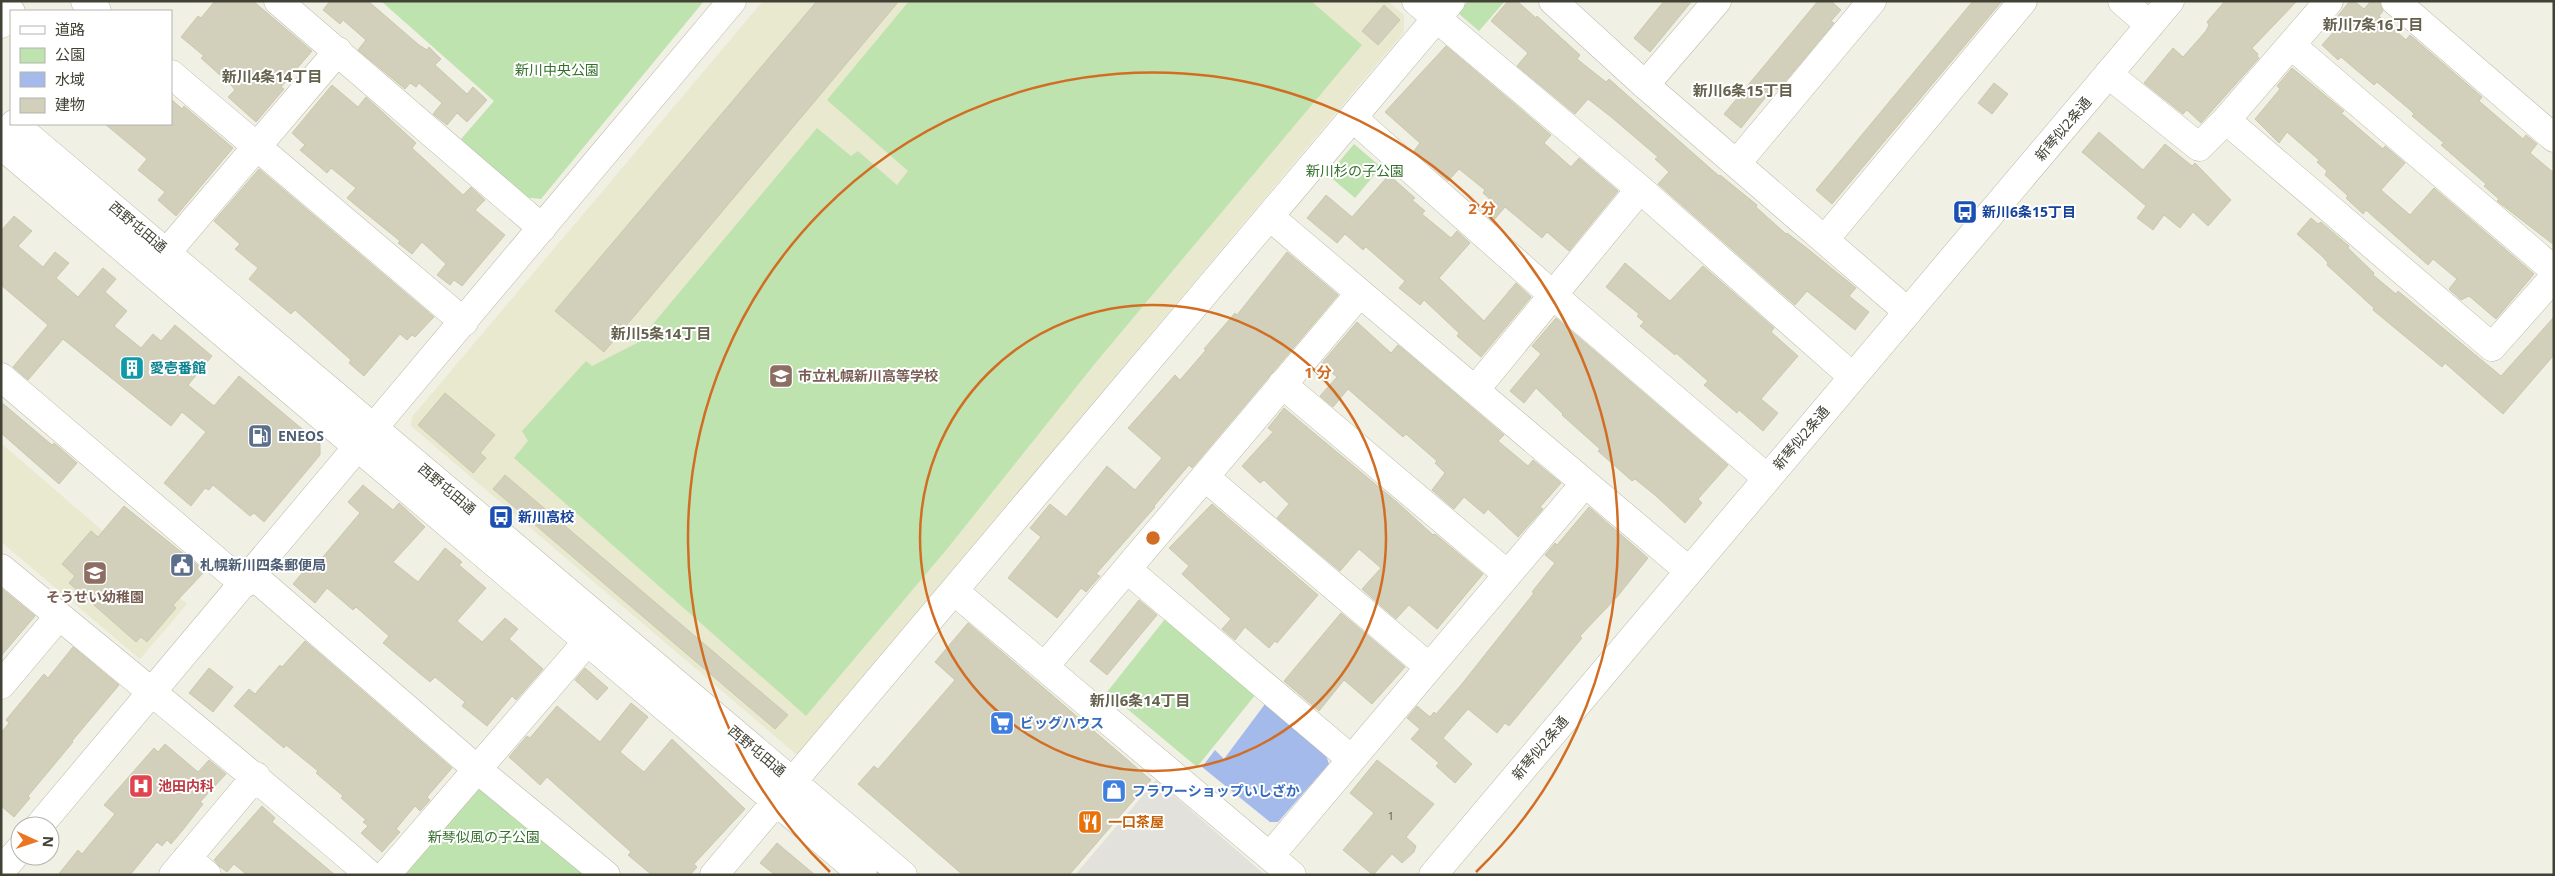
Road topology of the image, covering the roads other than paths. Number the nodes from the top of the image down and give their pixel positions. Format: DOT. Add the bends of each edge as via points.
graph roads {
  1 [pos="85,1"];
  2 [pos="278,1"];
  3 [pos="732,1"];
  4 [pos="1416,1"];
  5 [pos="1717,1"];
  6 [pos="1872,1"];
  7 [pos="2023,1"];
  8 [pos="2122,1"];
  9 [pos="2170,1"];
  10 [pos="2329,1"];
  11 [pos="2395,1"];
  12 [pos="1558,3"];
  13 [pos="96,10"];
  14 [pos="1444,10"];
  15 [pos="10,14"];
  16 [pos="1,24"];
  17 [pos="2150,25"];
  18 [pos="2291,45"];
  19 [pos="338,51"];
  20 [pos="2108,74"];
  21 [pos="172,75"];
  22 [pos="1646,85"];
  23 [pos="1353,118"];
  24 [pos="2226,120"];
  25 [pos="15,125"];
  26 [pos="2554,138"];
  27 [pos="1,146"];
  28 [pos="258,146"];
  29 [pos="1737,163"];
  30 [pos="1640,189"];
  31 [pos="1270,217"];
  32 [pos="542,228"];
  33 [pos="1826,238"];
  34 [pos="160,261"];
  35 [pos="2554,270"];
  36 [pos="2554,278"];
  37 [pos="1360,293"];
  38 [pos="1554,296"];
  39 [pos="1908,312"];
  40 [pos="464,322"];
  41 [pos="1,377"];
  42 [pos="1853,377"];
  43 [pos="1282,384"];
  44 [pos="1475,390"];
  45 [pos="367,437"];
  46 [pos="1204,477"];
  47 [pos="1768,478"];
  48 [pos="1584,483"];
  49 [pos="1,568"];
  50 [pos="1128,570"];
  51 [pos="1689,571"];
  52 [pos="1507,574"];
  53 [pos="248,579"];
  54 [pos="954,591"];
  55 [pos="59,616"];
  56 [pos="596,632"];
  57 [pos="1045,666"];
  58 [pos="1429,667"];
  59 [pos="1,686"];
  60 [pos="151,694"];
  61 [pos="1351,759"];
  62 [pos="478,770"];
  63 [pos="256,776"];
  64 [pos="785,791"];
  65 [pos="47,816"];
  66 [pos="1270,856"];
  67 [pos="10,861"];
  68 [pos="189,869"];
  69 [pos="1,871"];
  70 [pos="370,875"];
  71 [pos="386,875"];
  72 [pos="606,875"];
  73 [pos="714,875"];
  74 [pos="863,875"];
  75 [pos="903,875"];
  76 [pos="1292,875"];
  77 [pos="1433,875"];
  1 -- 13 [label="street"];
  2 -- 19 [label="street"];
  3 -- 32 [label="street"];
  4 -- 14 [label="street"];
  5 -- 22 [label="street"];
  6 -- 29 [label="street"];
  7 -- 33 [label="street"];
  8 -- 17 [label="street"];
  9 -- 17 [label="street, 新琴似2条通"];
  10 -- 18 [label="street"];
  11 -- 26 [label="street"];
  12 -- 22 [label="street"];
  14 -- 23 [label="street"];
  14 -- 30 [label="street"];
  15 -- 16 [label="street"];
  17 -- 20 [label="street, 新琴似2条通"];
  18 -- 24 [label="street"];
  18 -- 35 [label="street"];
  19 -- 28 [label="street"];
  19 -- 32 [label="street"];
  20 -- 24 [label="street" via="2199,147"];
  20 -- 39 [label="street, 新琴似2条通"];
  21 -- 28 [label="street"];
  22 -- 29 [label="street"];
  23 -- 31 [label="street"];
  23 -- 38 [label="street"];
  24 -- 36 [label="street" via="2492,347"];
  25 -- 34 [label="street, 西野屯田通"];
  27 -- 34 [label="street, 西野屯田通"];
  28 -- 34 [label="street"];
  28 -- 40 [label="street"];
  29 -- 33 [label="street"];
  30 -- 38 [label="street"];
  30 -- 42 [label="street"];
  31 -- 37 [label="street"];
  31 -- 54 [label="street"];
  32 -- 40 [label="street"];
  33 -- 39 [label="street"];
  34 -- 45 [label="street, 西野屯田通"];
  37 -- 43 [label="street"];
  37 -- 44 [label="street"];
  38 -- 44 [label="street"];
  38 -- 47 [label="street"];
  39 -- 42 [label="street, 新琴似2条通"];
  40 -- 45 [label="street"];
  41 -- 53 [label="street"];
  42 -- 47 [label="street, 新琴似2条通"];
  43 -- 46 [label="street"];
  43 -- 52 [label="street"];
  44 -- 48 [label="street"];
  45 -- 53 [label="street"];
  45 -- 56 [label="street, 西野屯田通"];
  46 -- 50 [label="street"];
  46 -- 58 [label="street"];
  47 -- 51 [label="street, 新琴似2条通"];
  48 -- 51 [label="street"];
  48 -- 52 [label="street"];
  49 -- 55 [label="street"];
  50 -- 57 [label="street"];
  50 -- 61 [label="street"];
  51 -- 77 [label="street, 新琴似2条通"];
  52 -- 58 [label="street"];
  53 -- 60 [label="street"];
  53 -- 62 [label="street"];
  54 -- 57 [label="street"];
  54 -- 64 [label="street"];
  55 -- 59 [label="street"];
  55 -- 60 [label="street"];
  56 -- 62 [label="street"];
  56 -- 64 [label="street, 西野屯田通"];
  57 -- 66 [label="street"];
  58 -- 61 [label="street"];
  60 -- 63 [label="street"];
  60 -- 65 [label="street"];
  61 -- 66 [label="street"];
  62 -- 71 [label="street"];
  62 -- 72 [label="street"];
  63 -- 68 [label="street"];
  63 -- 70 [label="street"];
  64 -- 73 [label="street"];
  64 -- 74 [label="street, 西野屯田通"];
  64 -- 75 [label="street, 西野屯田通"];
  66 -- 76 [label="street"];
  67 -- 69 [label="street"];
}
